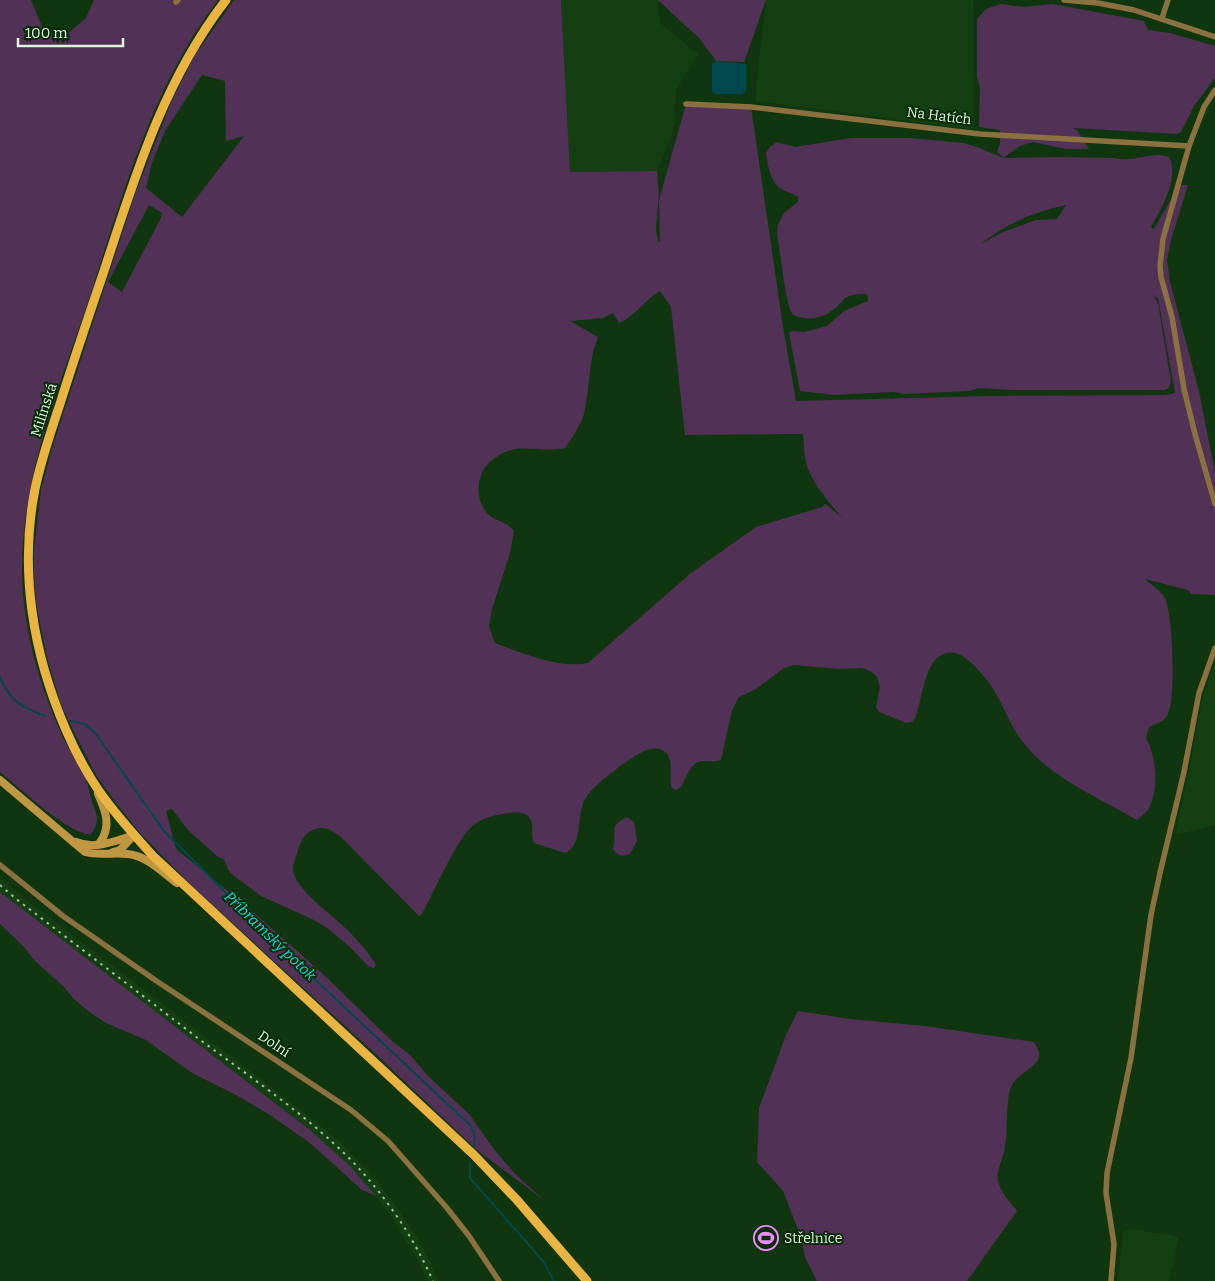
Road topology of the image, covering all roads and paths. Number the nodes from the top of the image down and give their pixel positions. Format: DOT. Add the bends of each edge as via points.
graph roads {
  1 [pos="226,0"];
  2 [pos="1064,0"];
  3 [pos="1168,0"];
  4 [pos="1162,18"];
  5 [pos="1215,38"];
  6 [pos="1215,90"];
  7 [pos="686,104"];
  8 [pos="1189,146"];
  9 [pos="1215,504"];
  10 [pos="1215,648"];
  11 [pos="91,779"];
  12 [pos="0,780"];
  13 [pos="134,835"];
  14 [pos="67,838"];
  15 [pos="99,844"];
  16 [pos="110,854"];
  17 [pos="0,865"];
  18 [pos="190,890"];
  19 [pos="499,1281"];
  20 [pos="587,1281"];
  21 [pos="1111,1281"];
  1 -- 11 [label="main road, Milínská" via="190,52 166,97 64,392 35,488 28,576 35,633 56,706"];
  2 -- 4 [label="street" via="1098,3"];
  3 -- 4 [label="street"];
  4 -- 5 [label="street"];
  6 -- 8 [label="street" via="1204,107"];
  7 -- 8 [label="street, Na Hatích" via="750,107 980,134"];
  8 -- 9 [label="street" via="1163,239 1160,277 1172,317 1184,389"];
  10 -- 21 [label="street" via="1199,693 1158,882 1131,1058 1107,1173 1106,1193 1114,1244"];
  11 -- 13 [label="main road, Milínská"];
  11 -- 15 [label="street" via="107,817 107,829"];
  12 -- 14 [label="street"];
  13 -- 15 [label="street"];
  13 -- 16 [label="street" via="120,850"];
  13 -- 18 [label="main road, Milínská"];
  14 -- 15 [label="street" via="83,844"];
  14 -- 16 [label="street" via="85,852"];
  16 -- 18 [label="street" via="139,856"];
  17 -- 19 [label="street, Dolní" via="71,921 376,1130 447,1208"];
  18 -- 20 [label="main road, Milínská" via="474,1155"];
}
